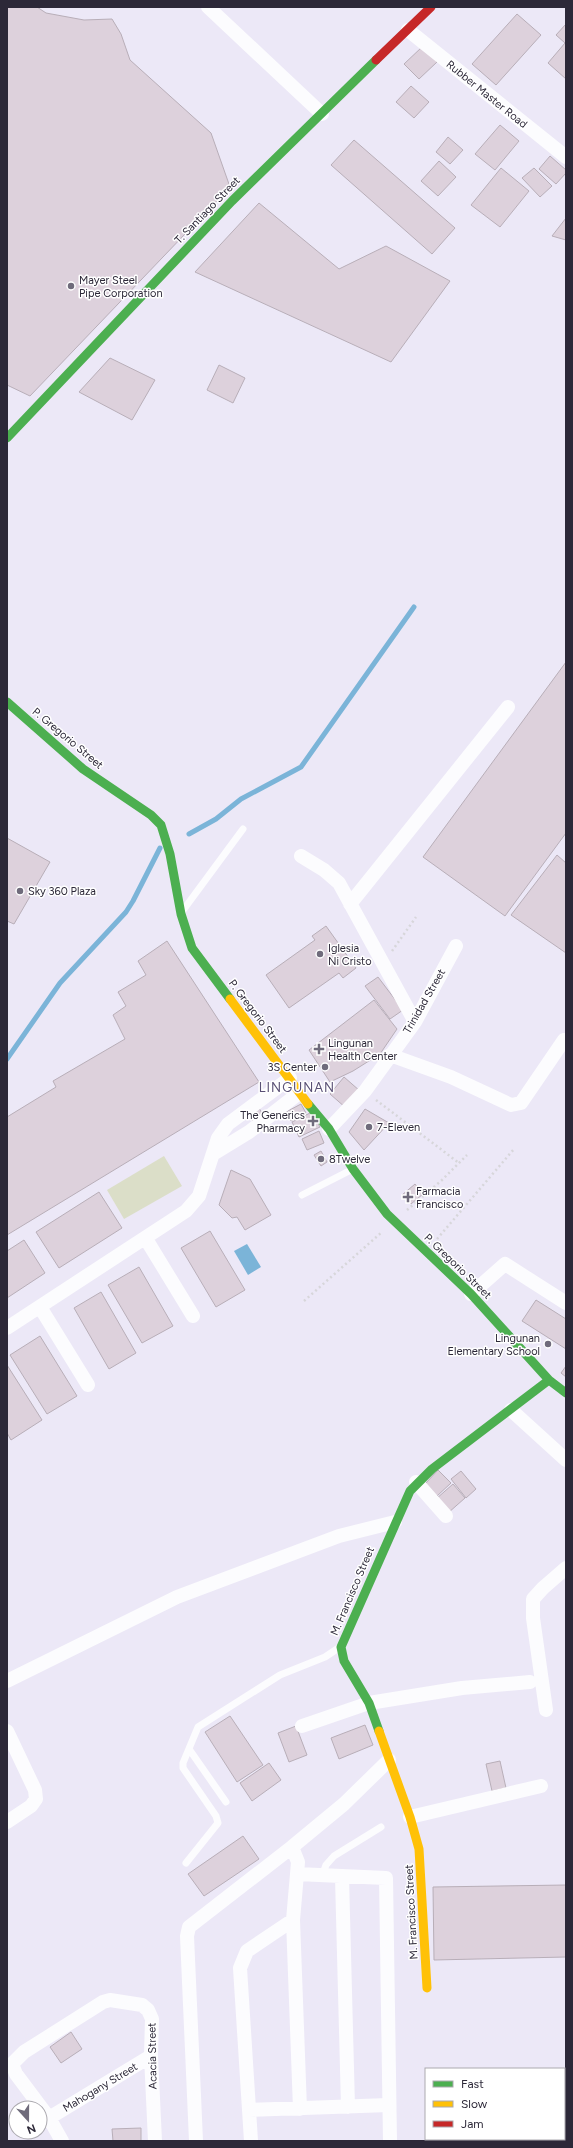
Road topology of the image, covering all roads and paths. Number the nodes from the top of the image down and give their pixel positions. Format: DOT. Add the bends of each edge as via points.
graph roads {
  1 [pos="208,7"];
  2 [pos="431,7"];
  3 [pos="408,30"];
  4 [pos="322,114"];
  5 [pos="566,158"];
  6 [pos="7,438"];
  7 [pos="7,702"];
  8 [pos="508,707"];
  9 [pos="243,829"];
  10 [pos="301,856"];
  11 [pos="350,904"];
  12 [pos="181,914"];
  13 [pos="416,917"];
  14 [pos="456,946"];
  15 [pos="382,964"];
  16 [pos="415,1022"];
  17 [pos="564,1040"];
  18 [pos="390,1055"];
  19 [pos="290,1078"];
  20 [pos="299,1092"];
  21 [pos="365,1092"];
  22 [pos="261,1100"];
  23 [pos="272,1115"];
  24 [pos="329,1129"];
  25 [pos="514,1149"];
  26 [pos="213,1154"];
  27 [pos="467,1155"];
  28 [pos="459,1163"];
  29 [pos="353,1169"];
  30 [pos="302,1195"];
  31 [pos="395,1221"];
  32 [pos="146,1239"];
  33 [pos="427,1252"];
  34 [pos="470,1294"];
  35 [pos="304,1301"];
  36 [pos="566,1303"];
  37 [pos="40,1307"];
  38 [pos="194,1316"];
  39 [pos="7,1328"];
  40 [pos="549,1380"];
  41 [pos="88,1385"];
  42 [pos="566,1393"];
  43 [pos="511,1410"];
  44 [pos="566,1460"];
  45 [pos="416,1482"];
  46 [pos="446,1516"];
  47 [pos="394,1522"];
  48 [pos="566,1568"];
  49 [pos="341,1647"];
  50 [pos="7,1680"];
  51 [pos="530,1682"];
  52 [pos="369,1704"];
  53 [pos="546,1710"];
  54 [pos="302,1726"];
  55 [pos="7,1731"];
  56 [pos="189,1749"];
  57 [pos="389,1760"];
  58 [pos="541,1786"];
  59 [pos="226,1802"];
  60 [pos="410,1817"];
  61 [pos="7,1822"];
  62 [pos="381,1827"];
  63 [pos="292,1847"];
  64 [pos="186,1863"];
  65 [pos="297,1874"];
  66 [pos="322,1876"];
  67 [pos="342,1877"];
  68 [pos="293,1920"];
  69 [pos="427,1988"];
  70 [pos="150,2056"];
  71 [pos="389,2105"];
  72 [pos="348,2107"];
  73 [pos="300,2109"];
  74 [pos="248,2110"];
  75 [pos="49,2118"];
  76 [pos="62,2141"];
  77 [pos="155,2141"];
  78 [pos="196,2141"];
  79 [pos="251,2141"];
  80 [pos="390,2141"];
  1 -- 4 [label="street"];
  2 -- 3 [label="street, T. Santiago Street"];
  3 -- 4 [label="street, T. Santiago Street"];
  3 -- 5 [label="street, Rubber Master Road"];
  4 -- 6 [label="street, T. Santiago Street" via="232,201"];
  7 -- 12 [label="street, P. Gregorio Street" via="83,769 151,815 161,825 170,854"];
  8 -- 11 [label="street"];
  9 -- 12 [label="lane"];
  10 -- 11 [label="street" via="339,883"];
  11 -- 15 [label="street"];
  12 -- 19 [label="street, P. Gregorio Street" via="192,948"];
  13 -- 15 [label="path"];
  14 -- 16 [label="street, Trinidad Street"];
  15 -- 16 [label="street"];
  16 -- 18 [label="street, Trinidad Street"];
  17 -- 18 [label="street" via="522,1103 517,1106 511,1106 450,1077"];
  18 -- 21 [label="street, Trinidad Street"];
  19 -- 20 [label="street, P. Gregorio Street"];
  19 -- 22 [label="street"];
  20 -- 23 [label="street"];
  20 -- 24 [label="street, P. Gregorio Street"];
  21 -- 24 [label="street, Trinidad Street"];
  21 -- 28 [label="path"];
  22 -- 23 [label="street"];
  22 -- 26 [label="street" via="228,1124 218,1138"];
  23 -- 26 [label="street"];
  24 -- 29 [label="street, P. Gregorio Street"];
  25 -- 33 [label="path"];
  26 -- 32 [label="street" via="199,1196 186,1211"];
  27 -- 28 [label="path"];
  28 -- 31 [label="path"];
  29 -- 30 [label="lane"];
  29 -- 31 [label="street, P. Gregorio Street"];
  31 -- 33 [label="street, P. Gregorio Street"];
  31 -- 35 [label="path"];
  32 -- 37 [label="street"];
  32 -- 38 [label="street"];
  33 -- 34 [label="street, P. Gregorio Street"];
  34 -- 36 [label="street" via="505,1264"];
  34 -- 40 [label="street, P. Gregorio Street"];
  37 -- 39 [label="street"];
  37 -- 41 [label="street"];
  40 -- 42 [label="street, P. Gregorio Street"];
  40 -- 43 [label="street, M. Francisco Street"];
  43 -- 44 [label="street"];
  43 -- 45 [label="street, M. Francisco Street"];
  45 -- 46 [label="street"];
  45 -- 47 [label="street, M. Francisco Street"];
  47 -- 49 [label="street, M. Francisco Street"];
  47 -- 50 [label="street" via="339,1536 177,1597"];
  48 -- 53 [label="street" via="533,1599 533,1618"];
  49 -- 52 [label="street, M. Francisco Street" via="344,1661"];
  49 -- 56 [label="lane" via="325,1657 280,1675 198,1727"];
  51 -- 52 [label="street" via="462,1688"];
  52 -- 54 [label="street"];
  52 -- 57 [label="street, M. Francisco Street"];
  55 -- 61 [label="street" via="35,1790 36,1799 31,1806"];
  56 -- 59 [label="lane"];
  56 -- 64 [label="lane" via="183,1768 216,1816 218,1824"];
  57 -- 60 [label="street, M. Francisco Street"];
  57 -- 63 [label="street" via="344,1804"];
  58 -- 60 [label="street"];
  60 -- 69 [label="street, M. Francisco Street" via="419,1849"];
  62 -- 66 [label="lane" via="334,1856 326,1865"];
  63 -- 65 [label="street" via="298,1862"];
  63 -- 78 [label="street" via="189,1927 186,1936"];
  65 -- 66 [label="street"];
  65 -- 68 [label="street"];
  66 -- 67 [label="street"];
  67 -- 71 [label="street" via="386,1878"];
  67 -- 72 [label="street"];
  68 -- 73 [label="street"];
  68 -- 74 [label="street" via="247,1951 240,1968"];
  70 -- 75 [label="street, Mahogany Street"];
  70 -- 75 [label="street, Acacia Street" via="152,2019 148,2010 142,2005 110,2000 102,2002 24,2052 12,2064 16,2074"];
  70 -- 77 [label="street, Acacia Street"];
  71 -- 72 [label="street"];
  71 -- 80 [label="street"];
  72 -- 73 [label="street"];
  73 -- 74 [label="street"];
  74 -- 79 [label="street"];
  75 -- 76 [label="street"];
}
